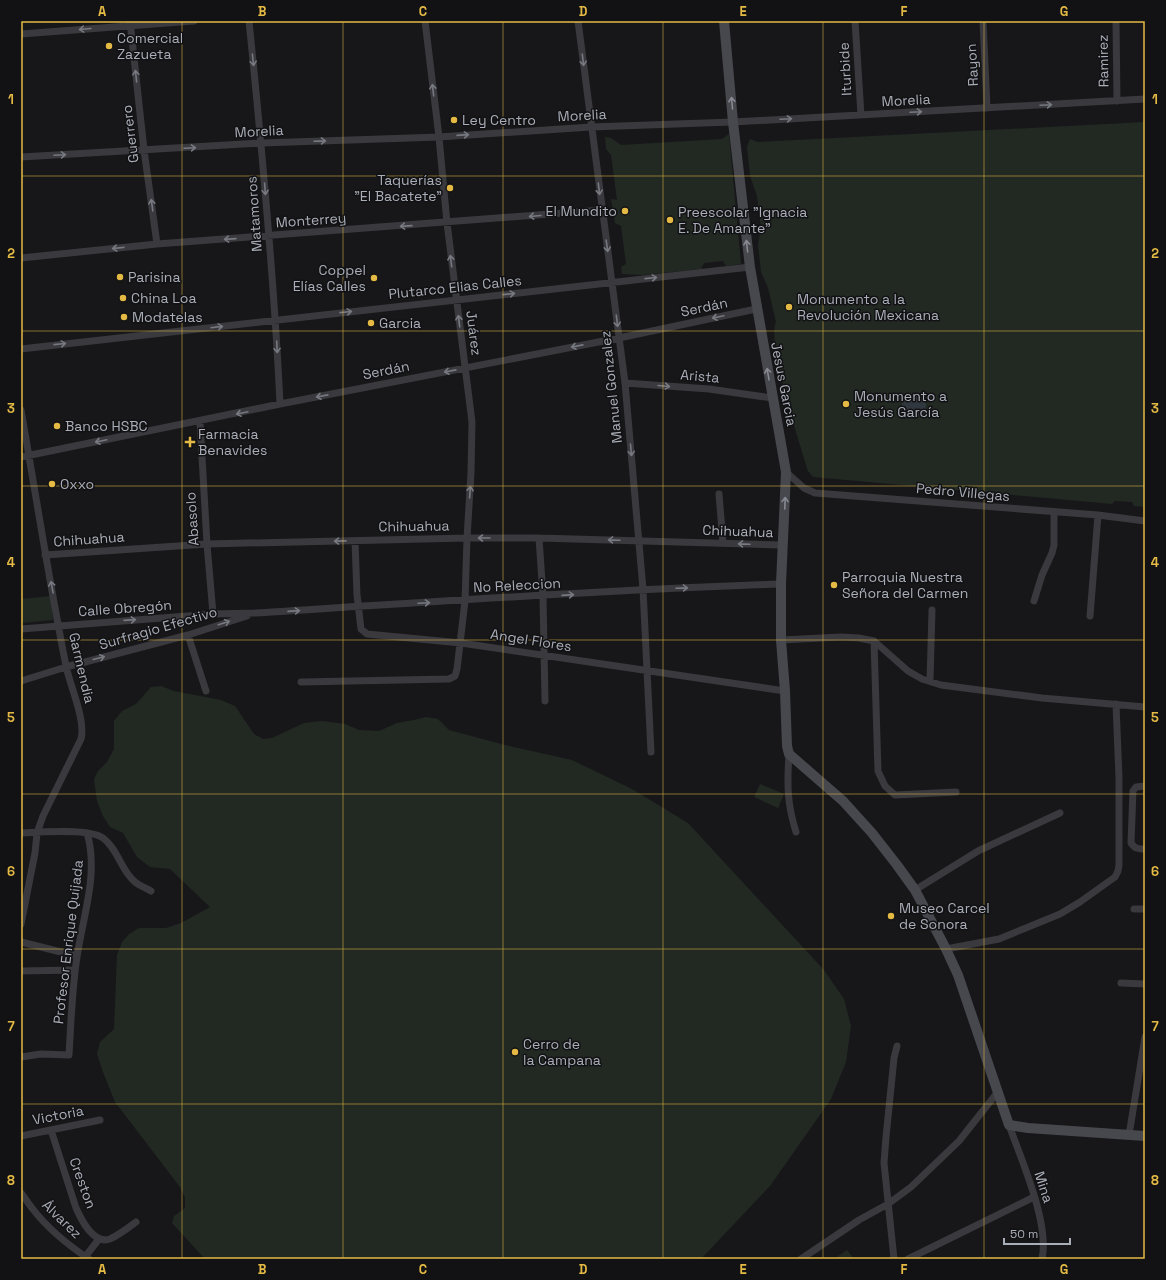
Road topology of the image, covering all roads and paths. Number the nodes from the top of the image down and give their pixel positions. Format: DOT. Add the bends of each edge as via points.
graph roads {
  1 [pos="194,21"];
  2 [pos="249,21"];
  3 [pos="425,21"];
  4 [pos="578,21"];
  5 [pos="724,21"];
  6 [pos="855,21"];
  7 [pos="983,21"];
  8 [pos="1116,21"];
  9 [pos="130,23"];
  10 [pos="21,34"];
  11 [pos="1145,99"];
  12 [pos="1117,101"];
  13 [pos="987,108"];
  14 [pos="861,115"];
  15 [pos="733,122"];
  16 [pos="591,127"];
  17 [pos="439,137"];
  18 [pos="262,143"];
  19 [pos="144,150"];
  20 [pos="21,157"];
  21 [pos="602,210"];
  22 [pos="447,223"];
  23 [pos="269,236"];
  24 [pos="157,244"];
  25 [pos="21,258"];
  26 [pos="750,267"];
  27 [pos="612,282"];
  28 [pos="456,300"];
  29 [pos="756,309"];
  30 [pos="276,320"];
  31 [pos="619,338"];
  32 [pos="21,349"];
  33 [pos="465,368"];
  34 [pos="625,383"];
  35 [pos="772,398"];
  36 [pos="280,404"];
  37 [pos="21,410"];
  38 [pos="200,422"];
  39 [pos="29,456"];
  40 [pos="21,457"];
  41 [pos="786,472"];
  42 [pos="719,494"];
  43 [pos="1054,512"];
  44 [pos="1098,515"];
  45 [pos="1145,521"];
  46 [pos="467,538"];
  47 [pos="539,538"];
  48 [pos="638,540"];
  49 [pos="355,541"];
  50 [pos="723,543"];
  51 [pos="207,544"];
  52 [pos="783,545"];
  53 [pos="45,555"];
  54 [pos="781,584"];
  55 [pos="643,589"];
  56 [pos="543,596"];
  57 [pos="465,601"];
  58 [pos="1034,601"];
  59 [pos="358,606"];
  60 [pos="932,610"];
  61 [pos="255,613"];
  62 [pos="213,614"];
  63 [pos="1090,616"];
  64 [pos="59,625"];
  65 [pos="21,629"];
  66 [pos="188,635"];
  67 [pos="781,640"];
  68 [pos="874,640"];
  69 [pos="461,643"];
  70 [pos="543,654"];
  71 [pos="66,667"];
  72 [pos="647,671"];
  73 [pos="21,681"];
  74 [pos="930,681"];
  75 [pos="301,682"];
  76 [pos="206,691"];
  77 [pos="785,691"];
  78 [pos="545,701"];
  79 [pos="1116,704"];
  80 [pos="1145,707"];
  81 [pos="651,752"];
  82 [pos="789,754"];
  83 [pos="1145,786"];
  84 [pos="956,792"];
  85 [pos="1060,813"];
  86 [pos="37,832"];
  87 [pos="87,832"];
  88 [pos="796,832"];
  89 [pos="21,833"];
  90 [pos="1145,849"];
  91 [pos="914,890"];
  92 [pos="152,891"];
  93 [pos="1134,909"];
  94 [pos="1145,909"];
  95 [pos="21,924"];
  96 [pos="21,942"];
  97 [pos="946,949"];
  98 [pos="77,956"];
  99 [pos="21,970"];
  100 [pos="75,970"];
  101 [pos="1121,983"];
  102 [pos="1145,984"];
  103 [pos="1145,1037"];
  104 [pos="897,1046"];
  105 [pos="21,1057"];
  106 [pos="997,1093"];
  107 [pos="100,1120"];
  108 [pos="1009,1125"];
  109 [pos="51,1130"];
  110 [pos="1129,1135"];
  111 [pos="21,1136"];
  112 [pos="1145,1136"];
  113 [pos="21,1193"];
  114 [pos="1034,1197"];
  115 [pos="888,1204"];
  116 [pos="136,1222"];
  117 [pos="100,1238"];
  118 [pos="87,1258"];
  119 [pos="801,1259"];
  120 [pos="894,1259"];
  121 [pos="908,1259"];
  122 [pos="1042,1259"];
  1 -- 9 [label="street"];
  2 -- 18 [label="street, Matamoros, one-way"];
  17 -- 3 [label="street, Juárez, one-way"];
  4 -- 16 [label="street, Manuel Gonzalez, one-way"];
  15 -- 5 [label="street, Jesus Garcia, one-way"];
  6 -- 14 [label="street, Iturbide"];
  7 -- 13 [label="street, Rayon"];
  8 -- 12 [label="street, Ramirez"];
  9 -- 10 [label="street, one-way"];
  19 -- 9 [label="street, Guerrero, one-way"];
  11 -- 12 [label="street, Morelia"];
  13 -- 12 [label="street, Morelia, one-way"];
  14 -- 13 [label="street, Morelia, one-way"];
  15 -- 14 [label="street, Morelia, one-way"];
  15 -- 16 [label="street, Morelia"];
  26 -- 15 [label="street, Jesus Garcia, one-way"];
  17 -- 16 [label="street, Morelia, one-way"];
  16 -- 21 [label="street, Manuel Gonzalez, one-way"];
  18 -- 17 [label="street, Morelia, one-way"];
  17 -- 22 [label="street, Juárez"];
  19 -- 18 [label="street, Morelia, one-way"];
  18 -- 23 [label="street, Matamoros, one-way"];
  20 -- 19 [label="street, Morelia, one-way"];
  24 -- 19 [label="street, Guerrero, one-way"];
  21 -- 22 [label="street, Monterrey, one-way"];
  21 -- 27 [label="street, Manuel Gonzalez, one-way"];
  22 -- 23 [label="street, Monterrey, one-way"];
  28 -- 22 [label="street, Juárez, one-way"];
  23 -- 24 [label="street, Monterrey, one-way"];
  23 -- 30 [label="street, Matamoros"];
  24 -- 25 [label="street, Monterrey, one-way"];
  27 -- 26 [label="street, Plutarco Elias Calles, one-way"];
  26 -- 29 [label="street, Jesus Garcia"];
  28 -- 27 [label="street, Plutarco Elias Calles, one-way"];
  27 -- 31 [label="street, Manuel Gonzalez, one-way"];
  30 -- 28 [label="street, Plutarco Elias Calles, one-way"];
  33 -- 28 [label="street, Juárez, one-way"];
  29 -- 31 [label="street, Serdán, one-way"];
  35 -- 29 [label="street, Jesus Garcia, one-way"];
  32 -- 30 [label="street, Plutarco Elias Calles, one-way"];
  30 -- 36 [label="street, Matamoros, one-way"];
  31 -- 33 [label="street, Serdán, one-way"];
  31 -- 34 [label="street, Manuel Gonzalez"];
  33 -- 36 [label="street, Serdán, one-way"];
  46 -- 33 [label="street, Juárez, one-way" via="472,422"];
  34 -- 35 [label="street, Arista, one-way" via="709,389"];
  34 -- 48 [label="street, Manuel Gonzalez, one-way"];
  35 -- 41 [label="street, Jesus Garcia"];
  36 -- 38 [label="street, Serdán, one-way"];
  37 -- 39 [label="street, Garmendia"];
  38 -- 39 [label="street, Serdán, one-way"];
  38 -- 51 [label="street, Abasolo"];
  39 -- 40 [label="street, Serdán"];
  39 -- 53 [label="street, Garmendia"];
  41 -- 43 [label="street, Pedro Villegas" via="804,488 815,493"];
  52 -- 41 [label="street, Jesus Garcia, one-way"];
  42 -- 50 [label="street"];
  43 -- 44 [label="street, Pedro Villegas"];
  43 -- 58 [label="street" via="1052,553"];
  44 -- 45 [label="street, Pedro Villegas"];
  44 -- 63 [label="street"];
  47 -- 46 [label="street, Chihuahua, one-way"];
  46 -- 49 [label="street, Chihuahua"];
  46 -- 57 [label="street, Juárez"];
  48 -- 47 [label="street, Chihuahua, one-way"];
  47 -- 56 [label="street"];
  48 -- 50 [label="street, Chihuahua"];
  48 -- 55 [label="street, Manuel Gonzalez"];
  49 -- 51 [label="street, Chihuahua, one-way"];
  49 -- 59 [label="street, Angel Flores"];
  52 -- 50 [label="street, Chihuahua, one-way"];
  51 -- 53 [label="street, Chihuahua"];
  51 -- 62 [label="street, Abasolo"];
  52 -- 54 [label="street, Jesus Garcia"];
  64 -- 53 [label="street, Garmendia, one-way"];
  55 -- 54 [label="street, No Releccion, one-way"];
  54 -- 67 [label="street, Jesus Garcia"];
  56 -- 55 [label="street, No Releccion, one-way"];
  55 -- 72 [label="street, Manuel Gonzalez"];
  56 -- 57 [label="street, No Releccion"];
  56 -- 70 [label="street"];
  59 -- 57 [label="street, No Releccion, one-way"];
  57 -- 69 [label="street, Juárez"];
  61 -- 59 [label="street, No Releccion, one-way"];
  59 -- 69 [label="street, Angel Flores" via="361,629 367,634"];
  60 -- 74 [label="street"];
  61 -- 62 [label="street, Calle Obregón"];
  66 -- 61 [label="street, Surfragio Efectivo, one-way"];
  64 -- 62 [label="street, Calle Obregón, one-way"];
  64 -- 65 [label="street, Calle Obregón"];
  64 -- 71 [label="street, Garmendia"];
  71 -- 66 [label="street, Surfragio Efectivo, one-way"];
  66 -- 76 [label="street"];
  67 -- 68 [label="street" via="841,637"];
  67 -- 77 [label="street, Jesus Garcia"];
  68 -- 74 [label="street" via="908,671"];
  68 -- 84 [label="street" via="878,771 885,786 895,795"];
  69 -- 70 [label="street, Angel Flores"];
  69 -- 75 [label="street, Juárez" via="455,676 449,679"];
  70 -- 72 [label="street, Angel Flores"];
  70 -- 78 [label="street"];
  71 -- 73 [label="street, Surfragio Efectivo"];
  71 -- 86 [label="street, Garmendia" via="82,734"];
  72 -- 77 [label="street, Angel Flores"];
  72 -- 81 [label="street, Manuel Gonzalez"];
  74 -- 79 [label="street" via="976,690"];
  77 -- 82 [label="street, Jesus Garcia"];
  79 -- 80 [label="street"];
  79 -- 97 [label="street" via="1119,865 1115,877 1060,914 999,939"];
  82 -- 88 [label="street" via="787,780"];
  82 -- 91 [label="street" via="843,800 897,864"];
  83 -- 90 [label="street" via="1136,787 1133,791 1131,843 1133,847"];
  85 -- 91 [label="street" via="978,851"];
  86 -- 87 [label="street"];
  86 -- 89 [label="street"];
  86 -- 95 [label="street, Garmendia"];
  87 -- 92 [label="street" via="102,837 135,882"];
  87 -- 98 [label="street, Profesor Enrique Quijada" via="92,851 91,875"];
  91 -- 97 [label="street"];
  93 -- 94 [label="street"];
  96 -- 98 [label="street"];
  97 -- 106 [label="street" via="958,975"];
  98 -- 100 [label="street, Profesor Enrique Quijada"];
  99 -- 100 [label="street"];
  100 -- 105 [label="street, Profesor Enrique Quijada" via="69,1054"];
  101 -- 102 [label="street"];
  103 -- 110 [label="street"];
  104 -- 115 [label="street" via="884,1163"];
  106 -- 108 [label="street"];
  106 -- 115 [label="street" via="959,1141 911,1187"];
  107 -- 109 [label="street, Victoria"];
  108 -- 110 [label="street"];
  108 -- 114 [label="street, Mina"];
  109 -- 111 [label="street, Victoria"];
  109 -- 117 [label="street, Creston" via="76,1208 88,1229"];
  110 -- 112 [label="street"];
  113 -- 118 [label="street, Álvarez" via="46,1224"];
  114 -- 121 [label="street"];
  114 -- 122 [label="street, Mina" via="1042,1227"];
  115 -- 119 [label="street"];
  115 -- 120 [label="street"];
  116 -- 117 [label="street" via="109,1239"];
  117 -- 118 [label="street"];
}
